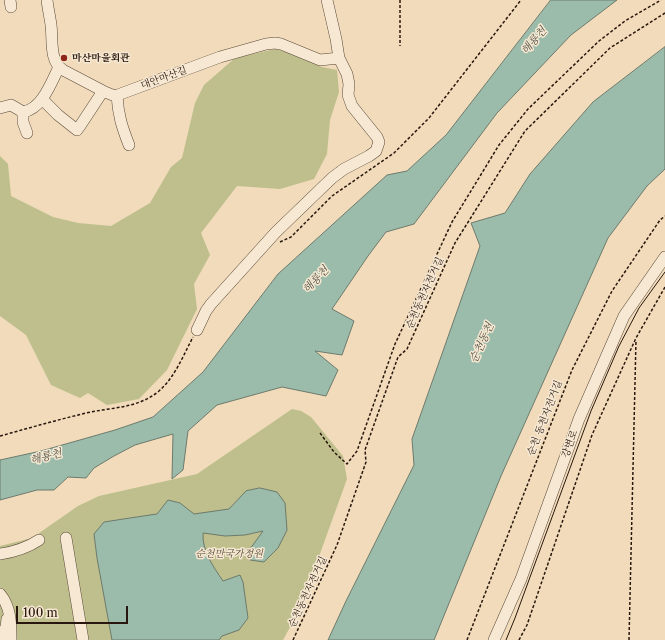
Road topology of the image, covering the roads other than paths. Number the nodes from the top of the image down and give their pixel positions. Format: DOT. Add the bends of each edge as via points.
graph roads {
  1 [pos="47,0"];
  2 [pos="327,0"];
  3 [pos="339,58"];
  4 [pos="59,67"];
  5 [pos="103,91"];
  6 [pos="117,95"];
  7 [pos="42,99"];
  8 [pos="0,108"];
  9 [pos="22,112"];
  10 [pos="27,133"];
  11 [pos="129,145"];
  12 [pos="665,257"];
  13 [pos="197,330"];
  14 [pos="66,538"];
  15 [pos="39,540"];
  16 [pos="0,554"];
  17 [pos="0,594"];
  18 [pos="7,607"];
  19 [pos="0,639"];
  20 [pos="11,640"];
  21 [pos="82,640"];
  22 [pos="494,640"];
  1 -- 4 [label="street" via="54,59"];
  2 -- 3 [label="street"];
  3 -- 6 [label="street, 대안마산길" via="320,60 281,44 266,44 220,57"];
  3 -- 13 [label="street" via="347,74 348,95 352,106 379,142 376,151 332,178 276,232 211,304"];
  4 -- 5 [label="street"];
  4 -- 7 [label="street"];
  5 -- 6 [label="street"];
  5 -- 7 [label="street" via="77,130"];
  6 -- 11 [label="street" via="119,115"];
  7 -- 9 [label="street"];
  8 -- 9 [label="street" via="11,105"];
  9 -- 10 [label="street"];
  12 -- 22 [label="street, 강변로" via="624,316 579,419 521,579"];
  14 -- 21 [label="street"];
  15 -- 16 [label="street" via="20,550"];
  17 -- 18 [label="street"];
  18 -- 19 [label="street" via="6,627"];
  18 -- 20 [label="street"];
}
